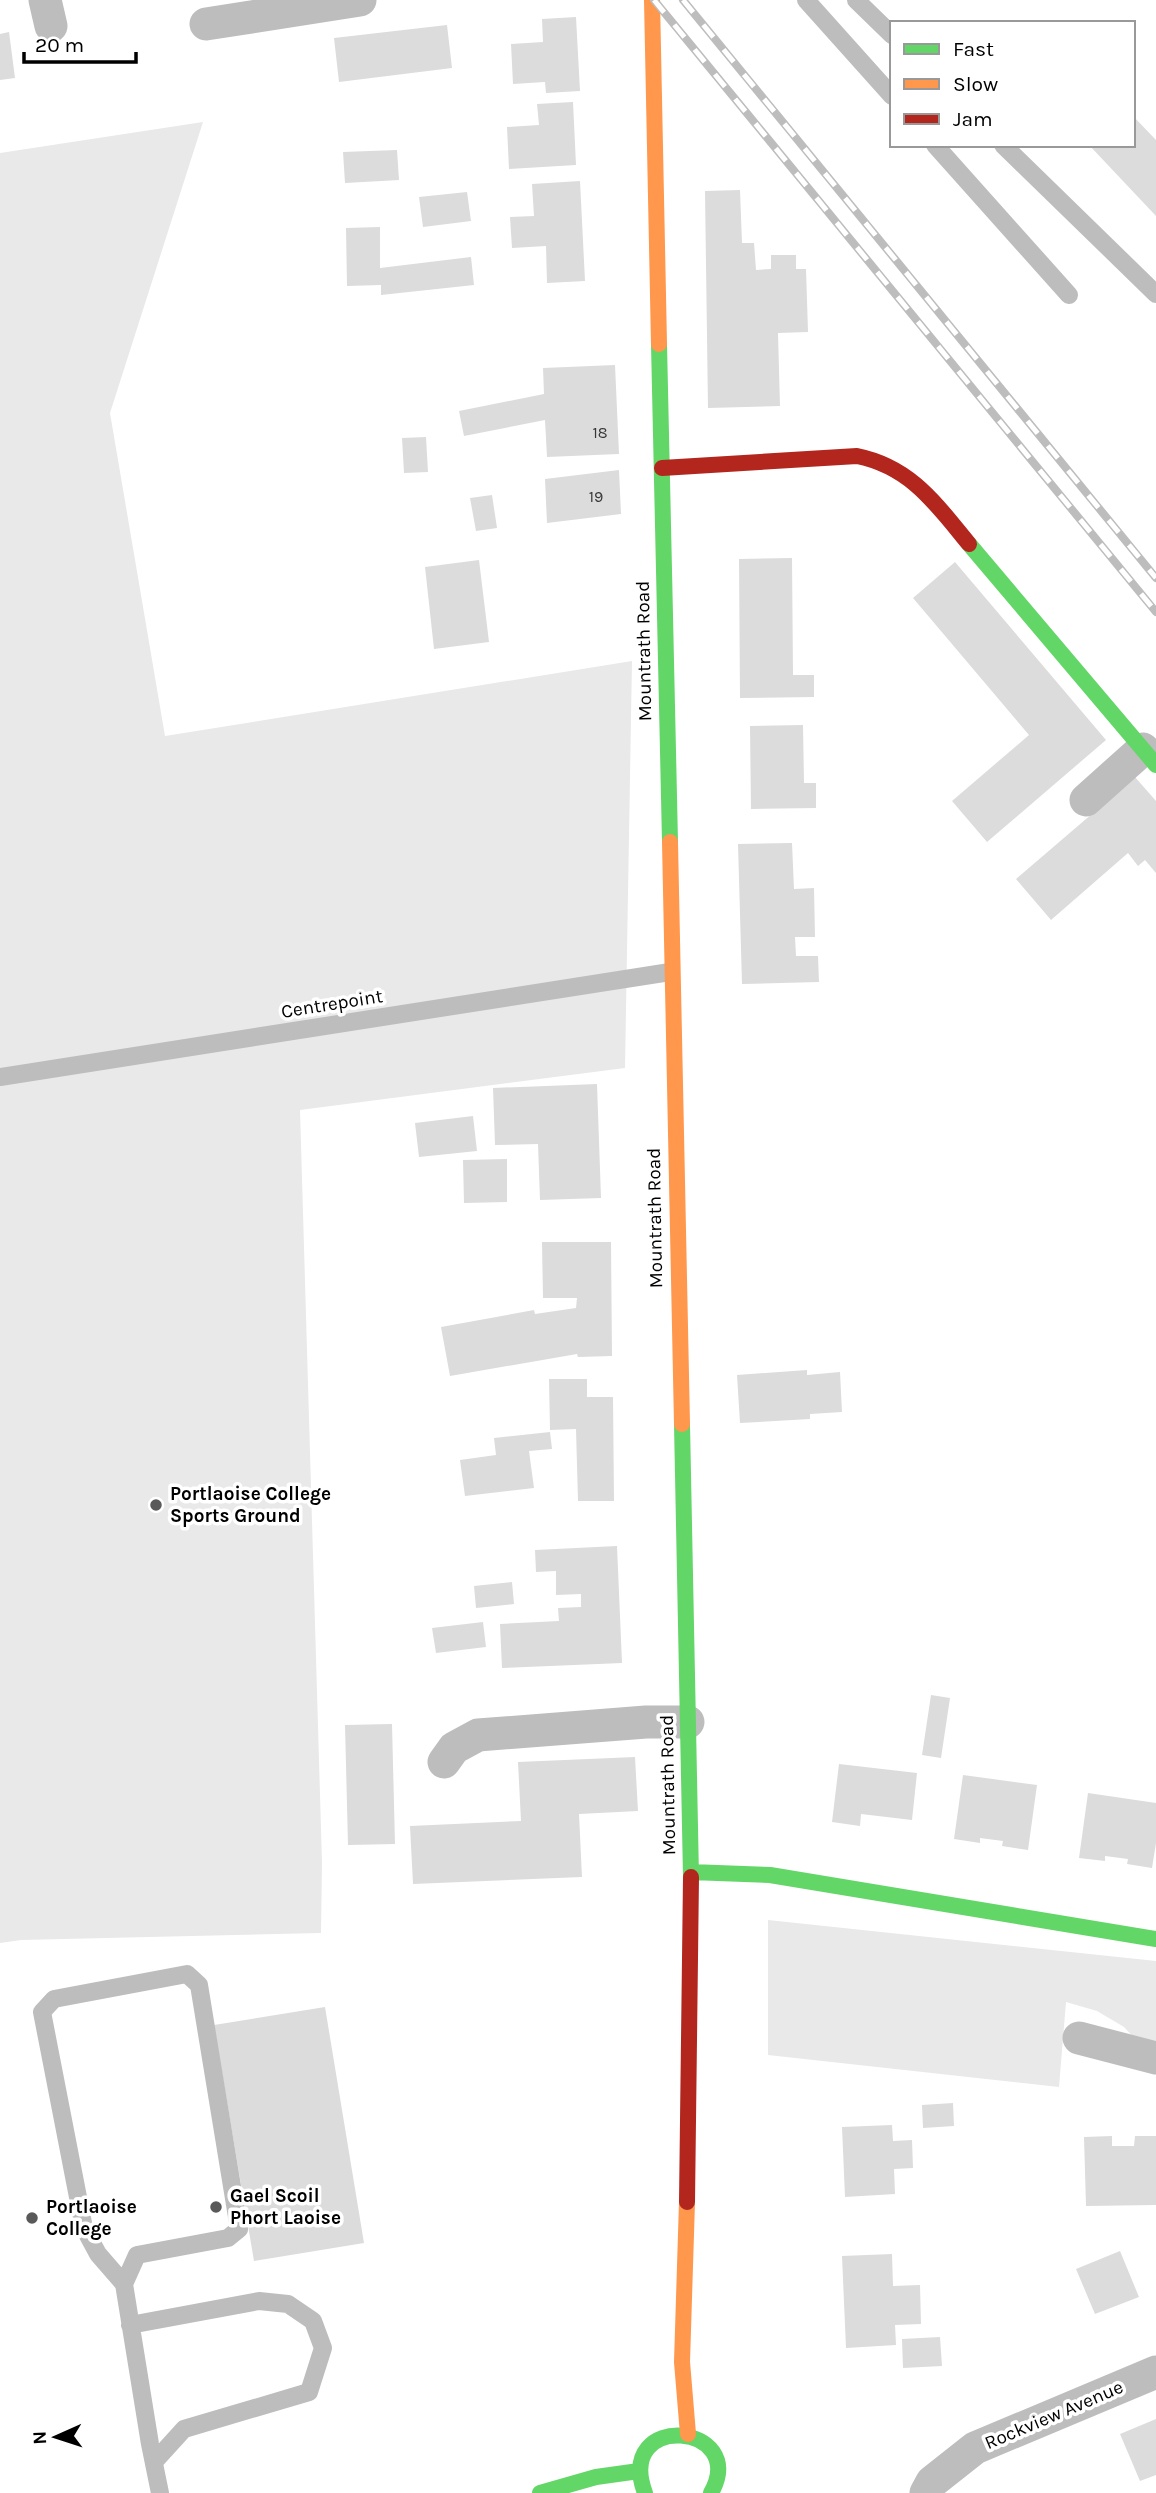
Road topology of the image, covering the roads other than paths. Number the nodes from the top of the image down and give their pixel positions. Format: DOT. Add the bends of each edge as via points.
graph roads {
  1 [pos="360,0"];
  2 [pos="652,0"];
  3 [pos="806,0"];
  4 [pos="856,0"];
  5 [pos="206,24"];
  6 [pos="890,33"];
  7 [pos="890,94"];
  8 [pos="937,147"];
  9 [pos="1005,147"];
  10 [pos="1156,294"];
  11 [pos="1069,295"];
  12 [pos="662,468"];
  13 [pos="1150,757"];
  14 [pos="1086,800"];
  15 [pos="670,972"];
  16 [pos="0,1077"];
  17 [pos="688,1721"];
  18 [pos="444,1762"];
  19 [pos="691,1872"];
  20 [pos="1156,1939"];
  21 [pos="1079,2038"];
  22 [pos="1156,2058"];
  23 [pos="124,2284"];
  24 [pos="130,2325"];
  25 [pos="1156,2372"];
  26 [pos="688,2434"];
  27 [pos="154,2462"];
  28 [pos="639,2471"];
  29 [pos="160,2493"];
  30 [pos="540,2493"];
  31 [pos="645,2493"];
  32 [pos="711,2493"];
  33 [pos="926,2493"];
  1 -- 5 [label="street"];
  2 -- 12 [label="main road, Mountrath Road"];
  3 -- 7 [label="lane"];
  4 -- 6 [label="lane"];
  8 -- 11 [label="lane"];
  9 -- 10 [label="lane"];
  12 -- 13 [label="main road" via="857,456 880,460 906,475"];
  12 -- 15 [label="main road, Mountrath Road"];
  13 -- 14 [label="street"];
  15 -- 16 [label="lane, Centrepoint"];
  15 -- 17 [label="main road, Mountrath Road"];
  17 -- 18 [label="street" via="478,1735 454,1748"];
  17 -- 19 [label="main road, Mountrath Road"];
  19 -- 20 [label="main road" via="770,1875"];
  19 -- 26 [label="main road, Mountrath Road" via="682,2362"];
  21 -- 22 [label="street"];
  23 -- 23 [label="lane" via="84,2228 42,2012 54,1999 187,1974 199,1985 239,2229 228,2238 137,2255"];
  23 -- 24 [label="lane"];
  24 -- 27 [label="lane"];
  24 -- 27 [label="lane" via="259,2301 288,2304 313,2321 323,2348 309,2392 184,2429"];
  25 -- 33 [label="street, Rockview Avenue" via="975,2448 932,2482"];
  26 -- 28 [label="main road" via="655,2441 641,2459"];
  26 -- 32 [label="main road" via="701,2440 716,2462 718,2476"];
  27 -- 29 [label="lane"];
  28 -- 30 [label="main road"];
  28 -- 31 [label="main road"];
}
